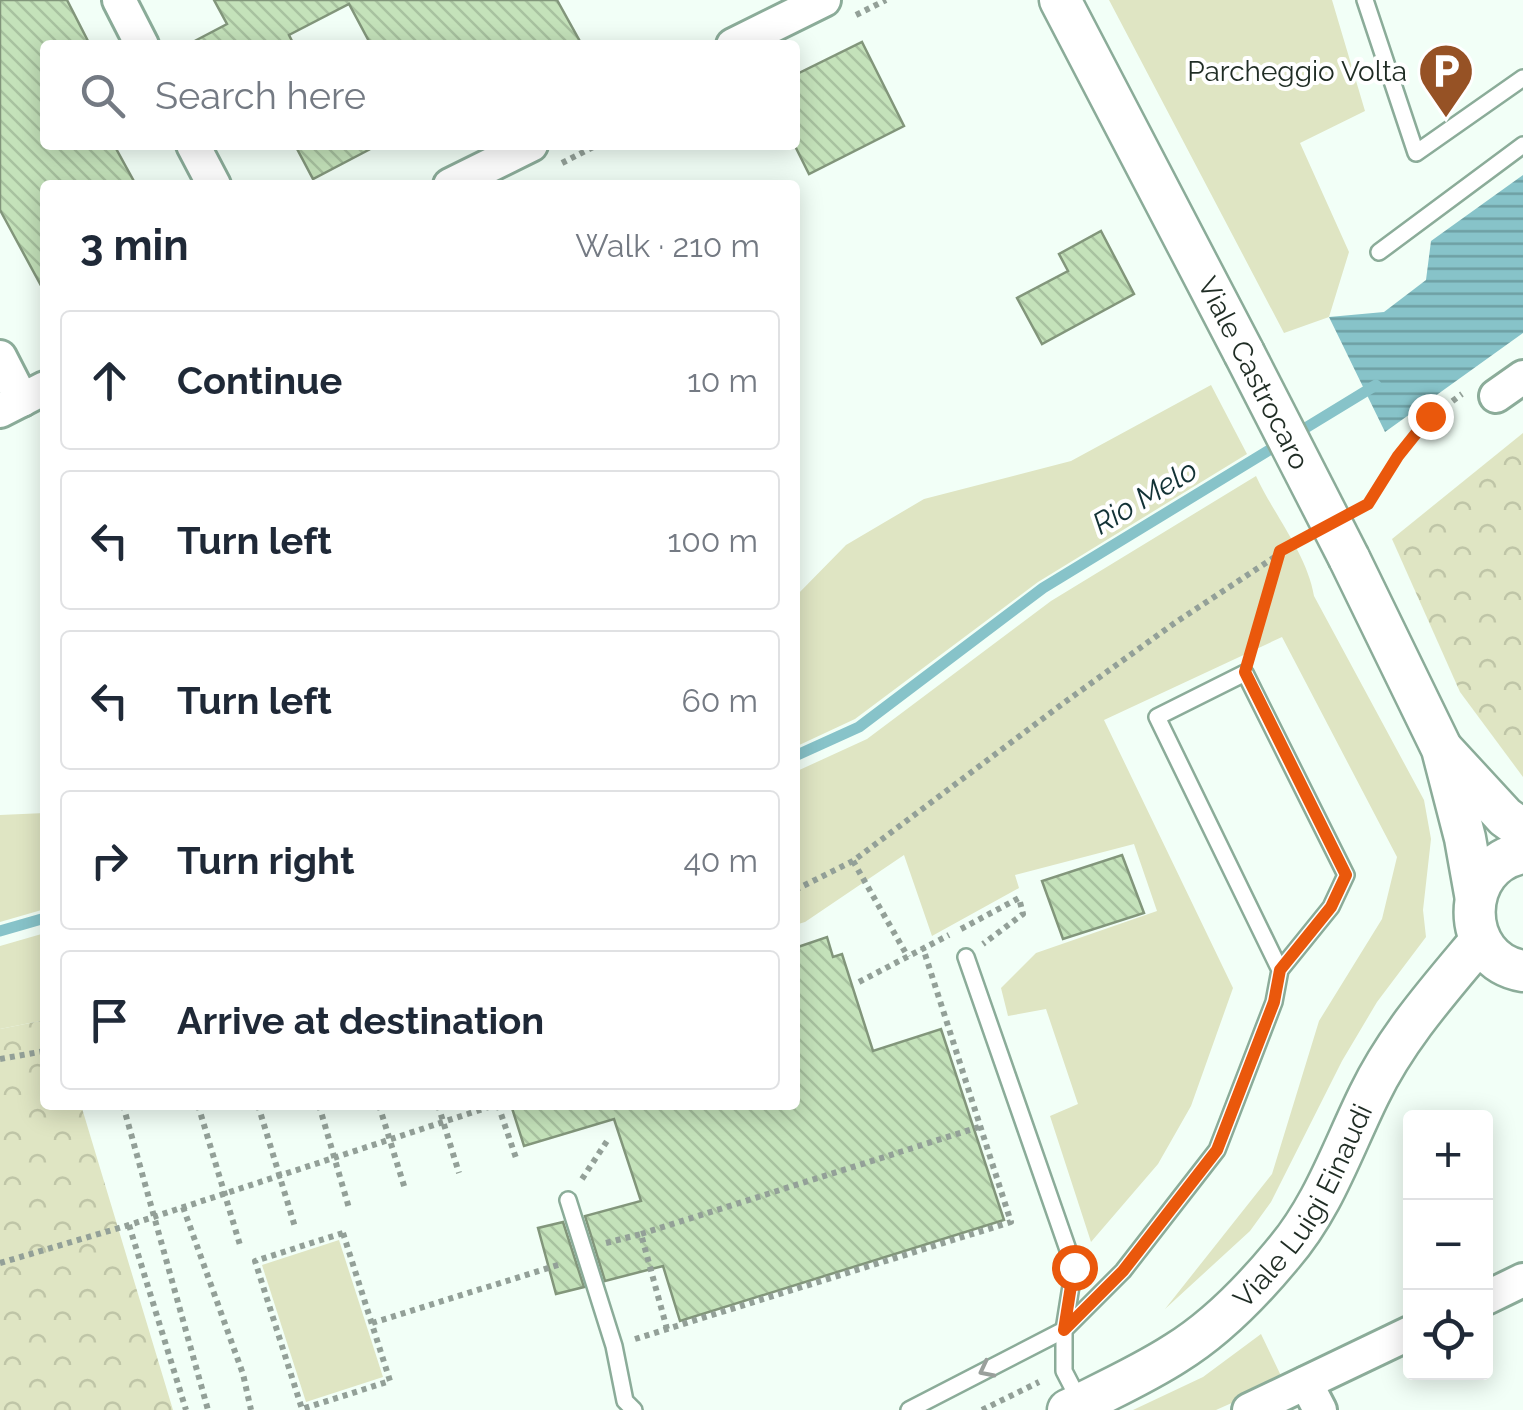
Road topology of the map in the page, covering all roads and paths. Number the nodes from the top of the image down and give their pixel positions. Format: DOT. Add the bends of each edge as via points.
graph roads {
  1 [pos="119,0"];
  2 [pos="824,0"];
  3 [pos="1060,0"];
  4 [pos="1365,0"];
  5 [pos="139,40"];
  6 [pos="744,40"];
  7 [pos="1523,78"];
  8 [pos="1523,145"];
  9 [pos="196,150"];
  10 [pos="521,150"];
  11 [pos="212,180"];
  12 [pos="460,180"];
  13 [pos="1380,252"];
  14 [pos="0,357"];
  15 [pos="1523,377"];
  16 [pos="1486,390"];
  17 [pos="22,399"];
  18 [pos="1351,513"];
  19 [pos="1316,532"];
  20 [pos="1280,551"];
  21 [pos="1245,672"];
  22 [pos="1442,750"];
  23 [pos="1523,830"];
  24 [pos="1523,853"];
  25 [pos="853,861"];
  26 [pos="800,888"];
  27 [pos="1476,894"];
  28 [pos="1480,941"];
  29 [pos="924,948"];
  30 [pos="966,956"];
  31 [pos="908,957"];
  32 [pos="1280,970"];
  33 [pos="1521,973"];
  34 [pos="40,1052"];
  35 [pos="0,1060"];
  36 [pos="123,1110"];
  37 [pos="200,1110"];
  38 [pos="259,1110"];
  39 [pos="320,1110"];
  40 [pos="381,1110"];
  41 [pos="439,1110"];
  42 [pos="480,1110"];
  43 [pos="498,1110"];
  44 [pos="443,1122"];
  45 [pos="979,1126"];
  46 [pos="609,1138"];
  47 [pos="390,1139"];
  48 [pos="334,1157"];
  49 [pos="516,1158"];
  50 [pos="459,1173"];
  51 [pos="279,1176"];
  52 [pos="405,1190"];
  53 [pos="225,1194"];
  54 [pos="568,1200"];
  55 [pos="184,1207"];
  56 [pos="350,1208"];
  57 [pos="152,1217"];
  58 [pos="129,1225"];
  59 [pos="295,1227"];
  60 [pos="641,1234"];
  61 [pos="240,1245"];
  62 [pos="585,1253"];
  63 [pos="0,1263"];
  64 [pos="1523,1280"];
  65 [pos="1493,1295"];
  66 [pos="372,1323"];
  67 [pos="667,1328"];
  68 [pos="1064,1330"];
  69 [pos="1403,1338"];
  70 [pos="614,1346"];
  71 [pos="1071,1395"];
  72 [pos="1313,1396"];
  73 [pos="186,1410"];
  74 [pos="208,1410"];
  75 [pos="251,1410"];
  76 [pos="634,1410"];
  77 [pos="910,1410"];
  78 [pos="982,1410"];
  79 [pos="1249,1410"];
  1 -- 5 [label="street"];
  2 -- 6 [label="street"];
  3 -- 22 [label="street, Viale Castrocaro, bridge"];
  4 -- 7 [label="lane" via="1416,153"];
  8 -- 13 [label="lane"];
  9 -- 11 [label="street"];
  10 -- 12 [label="street"];
  14 -- 17 [label="street"];
  15 -- 16 [label="street"];
  16 -- 18 [label="path" via="1430,416 1368,504"];
  19 -- 20 [label="path"];
  20 -- 21 [label="path"];
  20 -- 25 [label="path"];
  21 -- 32 [label="lane" via="1346,875 1331,907"];
  21 -- 32 [label="lane" via="1157,717"];
  22 -- 23 [label="street, Viale Castrocaro"];
  22 -- 27 [label="street, Viale Castrocaro"];
  24 -- 27 [label="street" via="1498,862"];
  25 -- 26 [label="path"];
  25 -- 31 [label="path"];
  27 -- 28 [label="street, Viale Castrocaro"];
  28 -- 33 [label="street"];
  28 -- 71 [label="street, Viale Luigi Einaudi" via="1412,1022 1316,1208 1283,1255 1179,1352"];
  29 -- 45 [label="path"];
  30 -- 68 [label="lane" via="1074,1267"];
  32 -- 68 [label="lane" via="1217,1150 1123,1271"];
  34 -- 35 [label="path"];
  36 -- 57 [label="path"];
  37 -- 53 [label="path"];
  38 -- 51 [label="path"];
  39 -- 48 [label="path"];
  40 -- 47 [label="path"];
  41 -- 44 [label="path"];
  42 -- 44 [label="path"];
  43 -- 49 [label="path"];
  44 -- 47 [label="path"];
  44 -- 50 [label="path"];
  45 -- 60 [label="path"];
  45 -- 67 [label="path" via="1011,1222"];
  46 -- 54 [label="path"];
  47 -- 48 [label="path"];
  47 -- 52 [label="path"];
  48 -- 51 [label="path"];
  48 -- 56 [label="path"];
  51 -- 53 [label="path"];
  51 -- 59 [label="path"];
  53 -- 55 [label="path"];
  53 -- 61 [label="path"];
  54 -- 62 [label="lane"];
  55 -- 57 [label="path"];
  55 -- 75 [label="path"];
  57 -- 58 [label="path"];
  57 -- 74 [label="path"];
  58 -- 63 [label="path"];
  58 -- 73 [label="path"];
  60 -- 62 [label="path"];
  60 -- 67 [label="path"];
  62 -- 66 [label="path"];
  62 -- 70 [label="lane"];
  64 -- 65 [label="street"];
  66 -- 66 [label="path" via="390,1381 302,1409 254,1261 343,1233"];
  67 -- 70 [label="path"];
  68 -- 71 [label="lane"];
  68 -- 77 [label="lane, one-way"];
  69 -- 72 [label="street"];
  70 -- 76 [label="lane" via="625,1401"];
  71 -- 78 [label="path"];
  72 -- 79 [label="street"];
}
